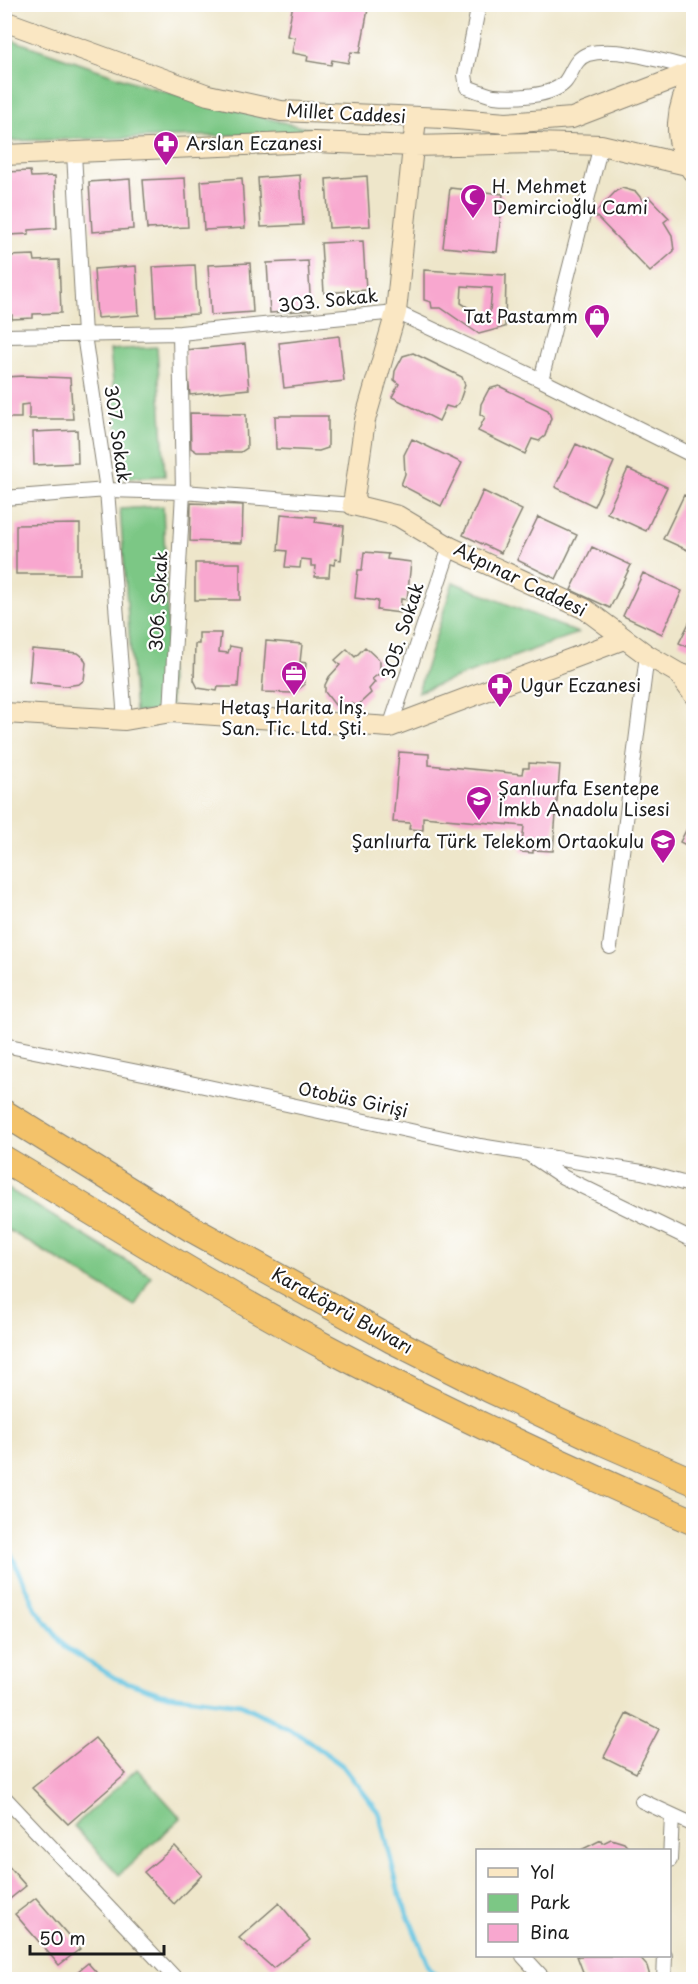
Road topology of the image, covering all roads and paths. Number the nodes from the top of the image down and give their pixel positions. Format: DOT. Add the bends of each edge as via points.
graph roads {
  1 [pos="479,4"];
  2 [pos="4,21"];
  3 [pos="693,72"];
  4 [pos="416,118"];
  5 [pos="601,145"];
  6 [pos="414,146"];
  7 [pos="74,153"];
  8 [pos="4,155"];
  9 [pos="690,169"];
  10 [pos="396,312"];
  11 [pos="180,333"];
  12 [pos="84,335"];
  13 [pos="4,336"];
  14 [pos="541,380"];
  15 [pos="693,456"];
  16 [pos="107,490"];
  17 [pos="183,492"];
  18 [pos="4,498"];
  19 [pos="353,505"];
  20 [pos="450,547"];
  21 [pos="624,639"];
  22 [pos="647,655"];
  23 [pos="686,675"];
  24 [pos="693,695"];
  25 [pos="171,712"];
  26 [pos="4,713"];
  27 [pos="125,720"];
  28 [pos="390,727"];
  29 [pos="610,947"];
  30 [pos="4,1045"];
  31 [pos="4,1113"];
  32 [pos="525,1152"];
  33 [pos="4,1159"];
  34 [pos="693,1186"];
  35 [pos="693,1241"];
  36 [pos="693,1482"];
  37 [pos="693,1522"];
  38 [pos="4,1797"];
  39 [pos="642,1801"];
  40 [pos="672,1815"];
  41 [pos="693,1825"];
  42 [pos="670,1849"];
  43 [pos="524,1957"];
  44 [pos="665,1957"];
  45 [pos="177,1980"];
  46 [pos="545,1980"];
  47 [pos="664,1980"];
  1 -- 3 [label="street" via="465,75 467,87 493,96 544,93 564,84 575,62 588,54 624,52"];
  2 -- 4 [label="main road, Millet Caddesi" via="208,95 281,111"];
  3 -- 4 [label="main road, Millet Caddesi" via="572,118 506,123"];
  3 -- 9 [label="main road" via="678,116 679,141"];
  4 -- 6 [label="main road"];
  5 -- 6 [label="main road, Millet Caddesi"];
  5 -- 9 [label="main road, Millet Caddesi"];
  5 -- 14 [label="street"];
  6 -- 7 [label="main road, Millet Caddesi" via="314,142"];
  6 -- 10 [label="main road"];
  7 -- 8 [label="main road, Millet Caddesi"];
  7 -- 12 [label="street, 307. Sokak"];
  10 -- 11 [label="street, 303. Sokak"];
  10 -- 14 [label="street, 303. Sokak"];
  10 -- 19 [label="main road" via="365,420"];
  11 -- 12 [label="street, 303. Sokak"];
  11 -- 17 [label="street, 306. Sokak"];
  12 -- 13 [label="street, 303. Sokak"];
  12 -- 16 [label="street, 307. Sokak"];
  14 -- 15 [label="street, 303. Sokak"];
  16 -- 17 [label="street"];
  16 -- 18 [label="street"];
  16 -- 27 [label="street, 307. Sokak"];
  17 -- 19 [label="street"];
  17 -- 25 [label="street, 306. Sokak"];
  19 -- 20 [label="main road, Akpınar Caddesi" via="398,516"];
  20 -- 21 [label="main road, Akpınar Caddesi" via="585,609"];
  20 -- 28 [label="street, 305. Sokak"];
  21 -- 22 [label="main road, Akpınar Caddesi"];
  21 -- 28 [label="main road"];
  22 -- 23 [label="main road, Akpınar Caddesi"];
  22 -- 29 [label="street"];
  23 -- 24 [label="main road, Akpınar Caddesi"];
  25 -- 27 [label="main road"];
  25 -- 28 [label="main road"];
  26 -- 27 [label="main road"];
  30 -- 32 [label="street, Otobüs Girişi" via="480,1146"];
  31 -- 36 [label="highway, Karaköprü Bulvarı" via="192,1229 392,1340 558,1422"];
  32 -- 34 [label="street, Otobüs Girişi" via="642,1172"];
  32 -- 35 [label="street" via="563,1177"];
  33 -- 37 [label="highway, Karaköprü Bulvarı" via="332,1351 472,1422"];
  38 -- 45 [label="street"];
  39 -- 40 [label="street"];
  40 -- 41 [label="street"];
  40 -- 42 [label="street"];
  43 -- 46 [label="street"];
  44 -- 47 [label="street"];
}
